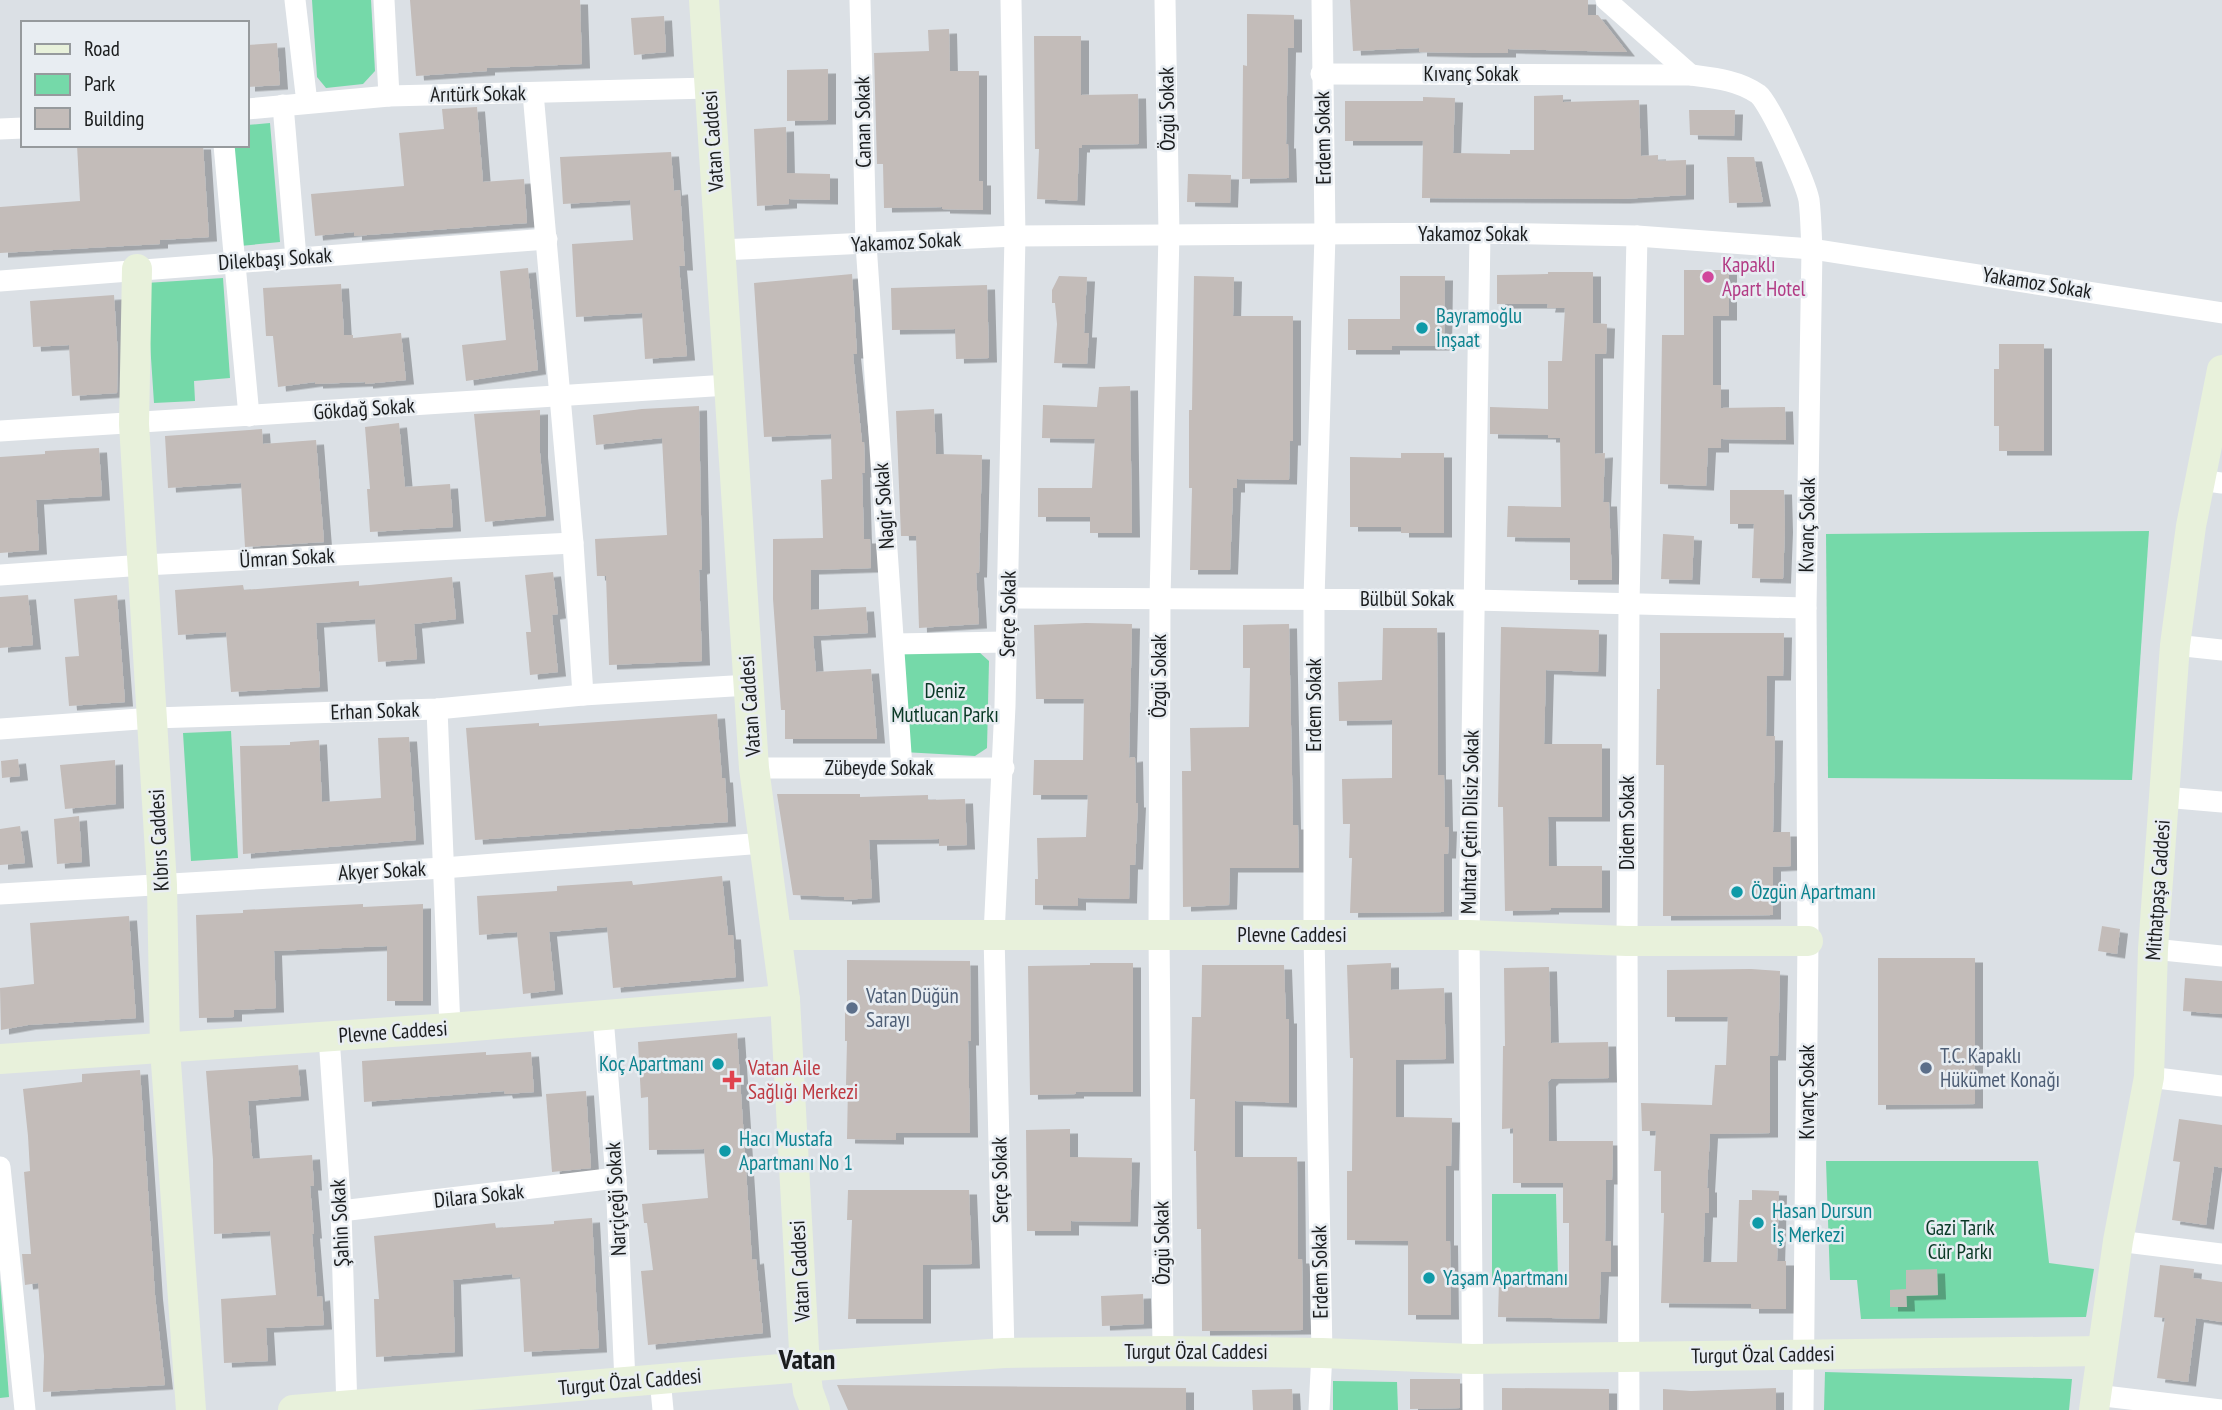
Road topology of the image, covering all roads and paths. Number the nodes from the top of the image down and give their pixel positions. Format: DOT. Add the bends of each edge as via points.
graph roads {
  1 [pos="295,0"];
  2 [pos="384,0"];
  3 [pos="704,0"];
  4 [pos="860,0"];
  5 [pos="1011,0"];
  6 [pos="1165,0"];
  7 [pos="1322,0"];
  8 [pos="1606,0"];
  9 [pos="1321,74"];
  10 [pos="1691,75"];
  11 [pos="709,88"];
  12 [pos="533,93"];
  13 [pos="390,96"];
  14 [pos="307,103"];
  15 [pos="283,105"];
  16 [pos="248,108"];
  17 [pos="21,128"];
  18 [pos="1,130"];
  19 [pos="224,147"];
  20 [pos="1480,233"];
  21 [pos="1169,234"];
  22 [pos="1325,235"];
  23 [pos="1015,236"];
  24 [pos="1637,236"];
  25 [pos="547,239"];
  26 [pos="866,244"];
  27 [pos="1812,249"];
  28 [pos="720,250"];
  29 [pos="296,258"];
  30 [pos="235,262"];
  31 [pos="138,269"];
  32 [pos="1,281"];
  33 [pos="2222,313"];
  34 [pos="2222,370"];
  35 [pos="728,385"];
  36 [pos="560,396"];
  37 [pos="249,416"];
  38 [pos="134,424"];
  39 [pos="0,431"];
  40 [pos="2211,482"];
  41 [pos="573,543"];
  42 [pos="144,565"];
  43 [pos="0,575"];
  44 [pos="1008,598"];
  45 [pos="1160,598"];
  46 [pos="1314,599"];
  47 [pos="1473,600"];
  48 [pos="1629,604"];
  49 [pos="1806,608"];
  50 [pos="1007,642"];
  51 [pos="894,644"];
  52 [pos="2175,645"];
  53 [pos="2222,650"];
  54 [pos="750,685"];
  55 [pos="583,695"];
  56 [pos="437,709"];
  57 [pos="153,718"];
  58 [pos="0,729"];
  59 [pos="754,768"];
  60 [pos="902,768"];
  61 [pos="1004,768"];
  62 [pos="2164,797"];
  63 [pos="2222,803"];
  64 [pos="765,843"];
  65 [pos="443,868"];
  66 [pos="162,885"];
  67 [pos="0,894"];
  68 [pos="777,935"];
  69 [pos="994,935"];
  70 [pos="1159,935"];
  71 [pos="1314,935"];
  72 [pos="1469,935"];
  73 [pos="1627,941"];
  74 [pos="1808,941"];
  75 [pos="2153,949"];
  76 [pos="2222,956"];
  77 [pos="785,1000"];
  78 [pos="603,1017"];
  79 [pos="450,1028"];
  80 [pos="329,1037"];
  81 [pos="165,1049"];
  82 [pos="0,1059"];
  83 [pos="2149,1077"];
  84 [pos="2222,1086"];
  85 [pos="0,1167"];
  86 [pos="617,1178"];
  87 [pos="341,1211"];
  88 [pos="2118,1241"];
  89 [pos="2222,1254"];
  90 [pos="1163,1351"];
  91 [pos="2102,1351"];
  92 [pos="1004,1353"];
  93 [pos="1322,1353"];
  94 [pos="1805,1354"];
  95 [pos="1629,1357"];
  96 [pos="1472,1359"];
  97 [pos="805,1368"];
  98 [pos="660,1379"];
  99 [pos="625,1382"];
  100 [pos="504,1401"];
  101 [pos="2095,1402"];
  102 [pos="347,1408"];
  103 [pos="25,1410"];
  104 [pos="191,1410"];
  105 [pos="293,1410"];
  106 [pos="663,1410"];
  107 [pos="815,1410"];
  108 [pos="1319,1410"];
  109 [pos="1473,1410"];
  110 [pos="1629,1410"];
  111 [pos="1803,1410"];
  112 [pos="2221,1410"];
  1 -- 14 [label="street"];
  2 -- 13 [label="street"];
  3 -- 11 [label="street, Vatan Caddesi"];
  4 -- 26 [label="street, Canan Sokak"];
  5 -- 23 [label="street, Serçe Sokak"];
  6 -- 21 [label="street, Özgü Sokak"];
  7 -- 9 [label="street, Erdem Sokak"];
  8 -- 10 [label="street"];
  9 -- 10 [label="street, Kıvanç Sokak"];
  9 -- 22 [label="street, Erdem Sokak"];
  10 -- 27 [label="street, Kıvanç Sokak" via="1743,85 1761,96 1809,198"];
  11 -- 12 [label="street, Arıtürk Sokak"];
  11 -- 28 [label="street, Vatan Caddesi"];
  12 -- 13 [label="street, Arıtürk Sokak"];
  12 -- 25 [label="street"];
  13 -- 14 [label="street, Arıtürk Sokak"];
  14 -- 15 [label="street, Arıtürk Sokak"];
  15 -- 16 [label="street, Arıtürk Sokak"];
  15 -- 29 [label="street"];
  17 -- 18 [label="street"];
  19 -- 30 [label="street"];
  20 -- 22 [label="street, Yakamoz Sokak"];
  20 -- 24 [label="street, Yakamoz Sokak"];
  20 -- 47 [label="street, Muhtar Çetin Dilsiz Sokak"];
  21 -- 22 [label="street, Yakamoz Sokak"];
  21 -- 23 [label="street, Yakamoz Sokak"];
  21 -- 45 [label="street, Özgü Sokak"];
  22 -- 46 [label="street, Erdem Sokak"];
  23 -- 26 [label="street, Yakamoz Sokak"];
  23 -- 44 [label="street, Serçe Sokak"];
  24 -- 27 [label="street, Yakamoz Sokak"];
  24 -- 48 [label="street, Didem Sokak"];
  25 -- 29 [label="street, Dilekbaşı Sokak"];
  25 -- 36 [label="street"];
  26 -- 28 [label="street, Yakamoz Sokak"];
  26 -- 51 [label="street, Nagir Sokak"];
  27 -- 33 [label="street, Yakamoz Sokak"];
  27 -- 49 [label="street, Kıvanç Sokak"];
  28 -- 35 [label="street, Vatan Caddesi"];
  29 -- 30 [label="street, Dilekbaşı Sokak"];
  30 -- 31 [label="street, Dilekbaşı Sokak"];
  30 -- 37 [label="street"];
  31 -- 32 [label="street, Dilekbaşı Sokak"];
  31 -- 38 [label="street, Kıbrıs Caddesi"];
  34 -- 40 [label="street, Mithatpaşa Caddesi"];
  35 -- 36 [label="street, Gökdağ Sokak"];
  35 -- 54 [label="street, Vatan Caddesi"];
  36 -- 37 [label="street, Gökdağ Sokak"];
  36 -- 41 [label="street"];
  37 -- 38 [label="street, Gökdağ Sokak"];
  38 -- 39 [label="street, Gökdağ Sokak"];
  38 -- 42 [label="street, Kıbrıs Caddesi"];
  40 -- 52 [label="street, Mithatpaşa Caddesi" via="2191,526"];
  41 -- 42 [label="street, Ümran Sokak"];
  41 -- 55 [label="street"];
  42 -- 43 [label="street, Ümran Sokak"];
  42 -- 57 [label="street, Kıbrıs Caddesi"];
  44 -- 45 [label="street, Bülbül Sokak"];
  44 -- 50 [label="street, Serçe Sokak"];
  45 -- 46 [label="street, Bülbül Sokak"];
  45 -- 70 [label="street, Özgü Sokak"];
  46 -- 47 [label="street, Bülbül Sokak"];
  46 -- 71 [label="street, Erdem Sokak"];
  47 -- 48 [label="street, Bülbül Sokak"];
  47 -- 72 [label="street, Muhtar Çetin Dilsiz Sokak"];
  48 -- 49 [label="street, Bülbül Sokak"];
  48 -- 73 [label="street, Didem Sokak"];
  49 -- 74 [label="street, Kıvanç Sokak"];
  50 -- 51 [label="street"];
  50 -- 61 [label="street, Serçe Sokak"];
  51 -- 60 [label="street, Nagir Sokak"];
  52 -- 53 [label="street"];
  52 -- 62 [label="street, Mithatpaşa Caddesi"];
  54 -- 55 [label="street, Erhan Sokak"];
  54 -- 59 [label="street, Vatan Caddesi"];
  55 -- 56 [label="street, Erhan Sokak"];
  56 -- 57 [label="street, Erhan Sokak"];
  56 -- 65 [label="street"];
  57 -- 58 [label="street, Erhan Sokak"];
  57 -- 66 [label="street, Kıbrıs Caddesi"];
  59 -- 60 [label="street, Zübeyde Sokak"];
  59 -- 64 [label="street, Vatan Caddesi"];
  60 -- 61 [label="street, Zübeyde Sokak"];
  61 -- 69 [label="street, Serçe Sokak"];
  62 -- 63 [label="street"];
  62 -- 75 [label="street, Mithatpaşa Caddesi"];
  64 -- 65 [label="street, Akyer Sokak"];
  64 -- 68 [label="street, Vatan Caddesi"];
  65 -- 66 [label="street, Akyer Sokak"];
  65 -- 79 [label="street"];
  66 -- 67 [label="street, Akyer Sokak"];
  66 -- 81 [label="street, Kıbrıs Caddesi"];
  68 -- 69 [label="street, Plevne Caddesi"];
  68 -- 77 [label="street, Vatan Caddesi"];
  69 -- 70 [label="street, Plevne Caddesi"];
  69 -- 92 [label="street, Serçe Sokak"];
  70 -- 71 [label="street, Plevne Caddesi"];
  70 -- 90 [label="street, Özgü Sokak"];
  71 -- 72 [label="street, Plevne Caddesi"];
  71 -- 93 [label="street, Erdem Sokak"];
  72 -- 73 [label="street, Plevne Caddesi"];
  72 -- 96 [label="street, Muhtar Çetin Dilsiz Sokak"];
  73 -- 74 [label="street, Plevne Caddesi"];
  73 -- 95 [label="street, Didem Sokak"];
  74 -- 94 [label="street, Kıvanç Sokak"];
  75 -- 76 [label="street"];
  75 -- 83 [label="street, Mithatpaşa Caddesi"];
  77 -- 78 [label="street, Plevne Caddesi"];
  77 -- 97 [label="street, Vatan Caddesi"];
  78 -- 79 [label="street, Plevne Caddesi"];
  78 -- 86 [label="street, Narçiçeği Sokak"];
  79 -- 80 [label="street, Plevne Caddesi"];
  80 -- 81 [label="street, Plevne Caddesi"];
  80 -- 87 [label="street, Şahin Sokak"];
  81 -- 82 [label="street, Plevne Caddesi"];
  81 -- 104 [label="street, Kıbrıs Caddesi"];
  83 -- 84 [label="street"];
  83 -- 88 [label="street, Mithatpaşa Caddesi"];
  85 -- 103 [label="street"];
  86 -- 87 [label="street, Dilara Sokak"];
  86 -- 99 [label="street, Narçiçeği Sokak"];
  87 -- 102 [label="street, Şahin Sokak"];
  88 -- 89 [label="street"];
  88 -- 91 [label="street, Mithatpaşa Caddesi"];
  90 -- 92 [label="street, Turgut Özal Caddesi"];
  90 -- 93 [label="street, Turgut Özal Caddesi"];
  91 -- 94 [label="street, Turgut Özal Caddesi"];
  91 -- 101 [label="street, Mithatpaşa Caddesi"];
  92 -- 97 [label="street, Turgut Özal Caddesi"];
  93 -- 96 [label="street, Turgut Özal Caddesi"];
  93 -- 108 [label="street, Erdem Sokak"];
  94 -- 95 [label="street, Turgut Özal Caddesi"];
  94 -- 111 [label="street, Kıvanç Sokak"];
  95 -- 96 [label="street, Turgut Özal Caddesi"];
  95 -- 110 [label="street, Didem Sokak"];
  96 -- 109 [label="street, Muhtar Çetin Dilsiz Sokak"];
  97 -- 98 [label="street, Turgut Özal Caddesi"];
  97 -- 107 [label="street, Vatan Caddesi"];
  98 -- 99 [label="street, Turgut Özal Caddesi"];
  98 -- 106 [label="street"];
  99 -- 100 [label="street, Turgut Özal Caddesi"];
  100 -- 102 [label="street, Turgut Özal Caddesi"];
  101 -- 112 [label="street"];
  102 -- 105 [label="street, Turgut Özal Caddesi"];
}
